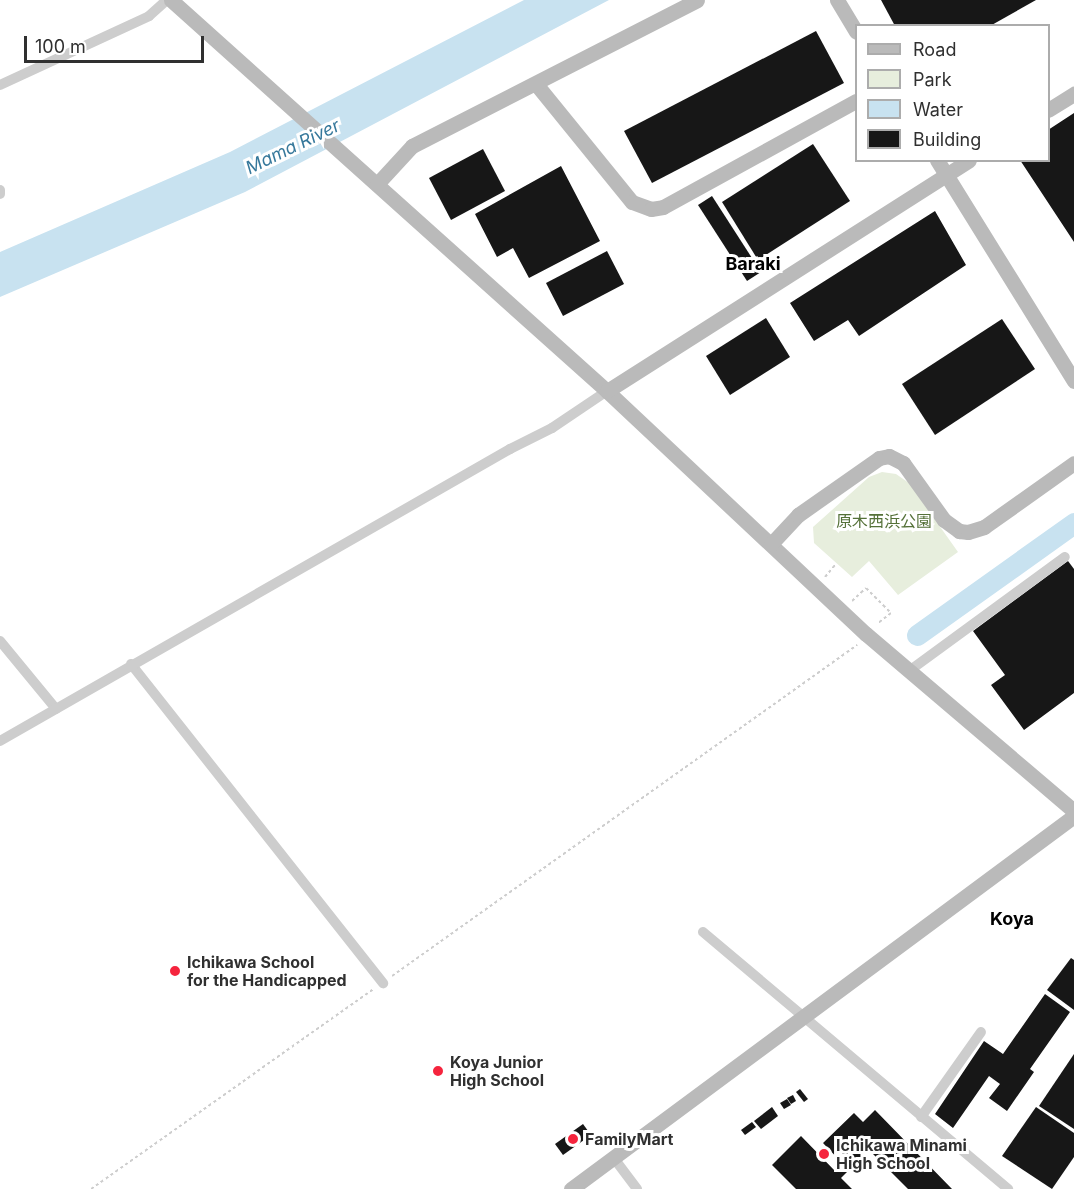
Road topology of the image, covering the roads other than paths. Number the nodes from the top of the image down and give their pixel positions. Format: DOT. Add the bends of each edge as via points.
graph roads {
  1 [pos="169,0"];
  2 [pos="698,0"];
  3 [pos="837,0"];
  4 [pos="855,30"];
  5 [pos="536,84"];
  6 [pos="0,85"];
  7 [pos="1074,94"];
  8 [pos="855,102"];
  9 [pos="1050,109"];
  10 [pos="938,162"];
  11 [pos="966,162"];
  12 [pos="946,175"];
  13 [pos="377,184"];
  14 [pos="1074,381"];
  15 [pos="607,391"];
  16 [pos="1074,463"];
  17 [pos="771,544"];
  18 [pos="1065,557"];
  19 [pos="0,641"];
  20 [pos="131,664"];
  21 [pos="909,671"];
  22 [pos="56,709"];
  23 [pos="0,741"];
  24 [pos="1074,811"];
  25 [pos="1074,816"];
  26 [pos="703,932"];
  27 [pos="383,983"];
  28 [pos="802,1018"];
  29 [pos="981,1032"];
  30 [pos="921,1117"];
  31 [pos="613,1157"];
  32 [pos="571,1189"];
  33 [pos="637,1189"];
  34 [pos="1008,1189"];
  1 -- 6 [label="street" via="149,16"];
  1 -- 13 [label="street"];
  2 -- 5 [label="street"];
  3 -- 4 [label="street"];
  5 -- 8 [label="street" via="632,202 651,209 663,207"];
  5 -- 13 [label="street" via="407,150"];
  7 -- 9 [label="street"];
  10 -- 12 [label="street"];
  11 -- 12 [label="street"];
  12 -- 14 [label="street"];
  12 -- 15 [label="street"];
  13 -- 15 [label="street"];
  15 -- 17 [label="street"];
  15 -- 20 [label="street" via="552,428"];
  16 -- 17 [label="street" via="984,527 968,532 959,531 944,520 903,463 889,456 879,458 798,515"];
  17 -- 21 [label="street"];
  18 -- 21 [label="street"];
  19 -- 22 [label="street"];
  20 -- 22 [label="street"];
  20 -- 27 [label="street"];
  21 -- 24 [label="street"];
  22 -- 23 [label="street"];
  25 -- 28 [label="street"];
  26 -- 28 [label="street"];
  28 -- 30 [label="street"];
  28 -- 31 [label="street"];
  29 -- 30 [label="street"];
  30 -- 34 [label="street"];
  31 -- 32 [label="street"];
  31 -- 33 [label="street"];
}
